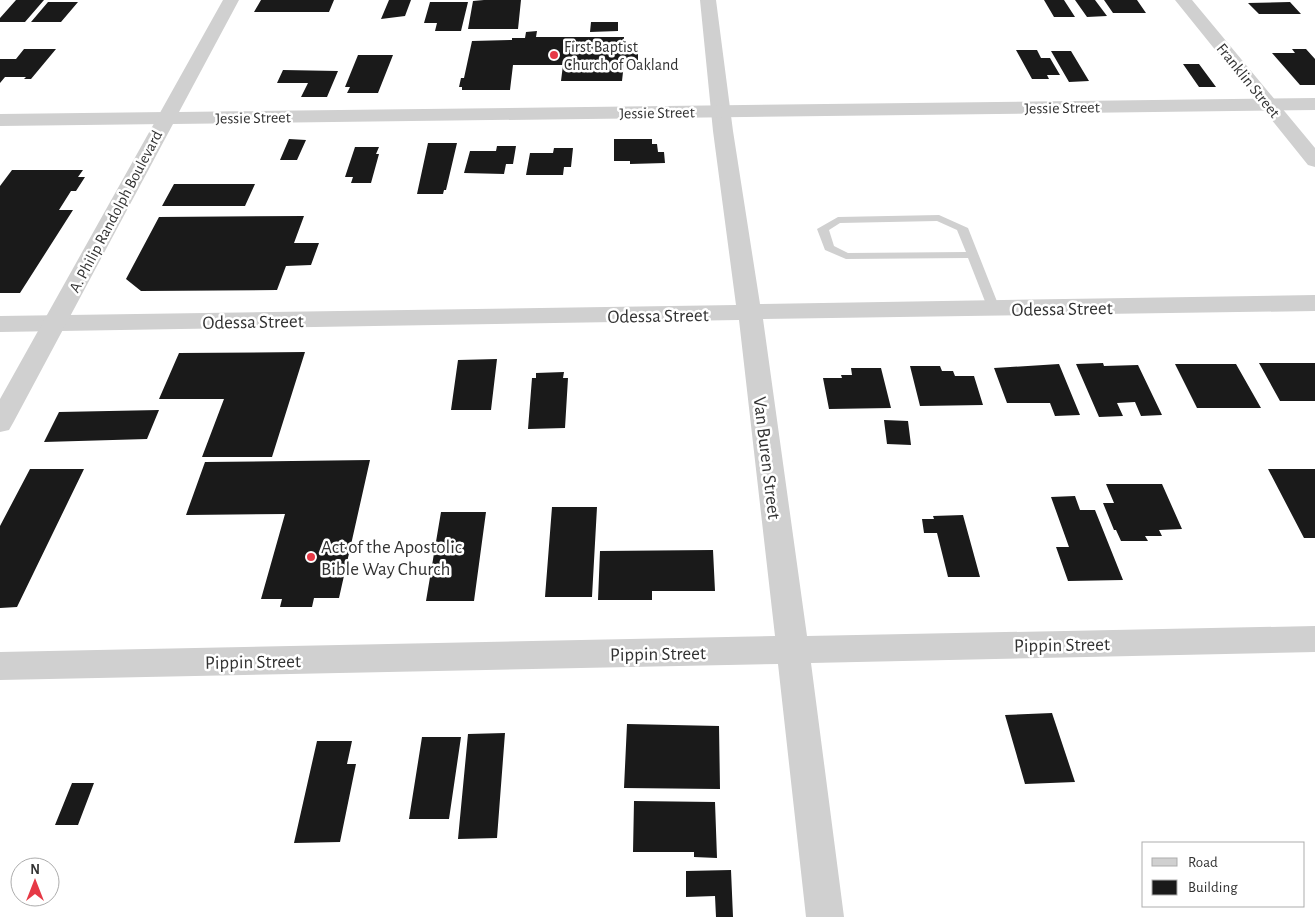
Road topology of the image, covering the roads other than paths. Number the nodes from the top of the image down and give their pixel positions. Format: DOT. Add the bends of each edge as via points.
graph roads {
  1 [pos="231,0"];
  2 [pos="708,0"];
  3 [pos="1183,0"];
  4 [pos="1315,104"];
  5 [pos="1271,105"];
  6 [pos="721,111"];
  7 [pos="166,118"];
  8 [pos="0,120"];
  9 [pos="1315,161"];
  10 [pos="973,255"];
  11 [pos="1315,303"];
  12 [pos="994,309"];
  13 [pos="750,314"];
  14 [pos="0,324"];
  15 [pos="54,324"];
  16 [pos="0,423"];
  17 [pos="1315,639"];
  18 [pos="794,650"];
  19 [pos="0,666"];
  20 [pos="825,917"];
  1 -- 7 [label="street, A. Philip Randolph Boulevard"];
  2 -- 6 [label="street, Van Buren Street"];
  3 -- 5 [label="street, Franklin Street"];
  4 -- 5 [label="street, Jessie Street"];
  5 -- 6 [label="street, Jessie Street"];
  5 -- 9 [label="street, Franklin Street"];
  6 -- 7 [label="street, Jessie Street"];
  6 -- 13 [label="street, Van Buren Street"];
  7 -- 8 [label="street, Jessie Street"];
  7 -- 15 [label="street, A. Philip Randolph Boulevard"];
  10 -- 10 [label="lane" via="962,228 940,218 838,220 823,229 829,248 846,256"];
  10 -- 12 [label="lane"];
  11 -- 12 [label="street, Odessa Street"];
  12 -- 13 [label="street, Odessa Street"];
  13 -- 15 [label="street, Odessa Street"];
  13 -- 18 [label="street, Van Buren Street"];
  14 -- 15 [label="street, Odessa Street"];
  15 -- 16 [label="street, A. Philip Randolph Boulevard"];
  17 -- 18 [label="street, Pippin Street"];
  18 -- 19 [label="street, Pippin Street"];
  18 -- 20 [label="street, Van Buren Street"];
}
